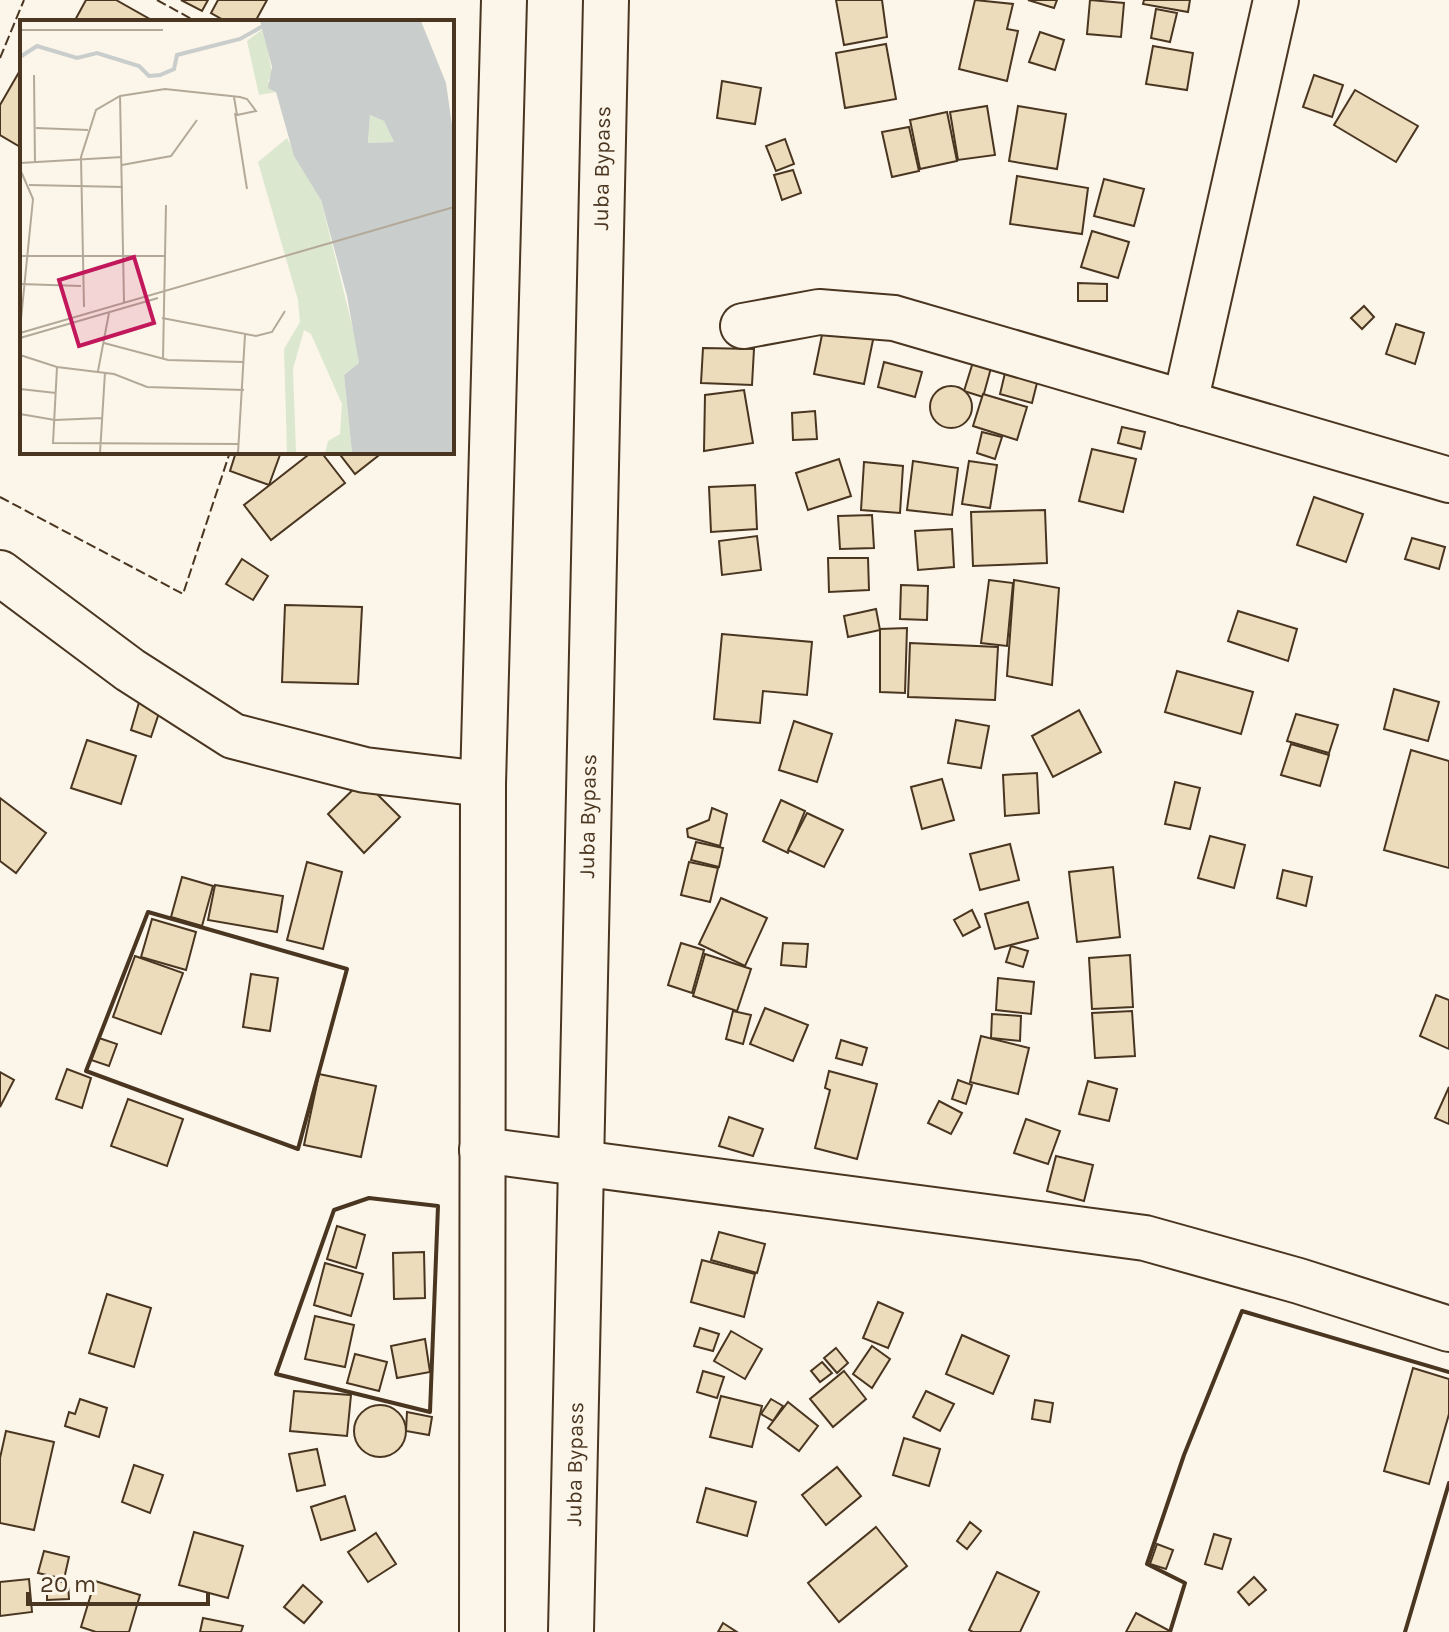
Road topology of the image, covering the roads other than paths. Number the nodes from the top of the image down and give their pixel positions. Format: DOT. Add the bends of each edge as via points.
graph roads {
  1 [pos="504,0"];
  2 [pos="606,0"];
  3 [pos="1276,0"];
  4 [pos="743,326"];
  5 [pos="1185,403"];
  6 [pos="1449,480"];
  7 [pos="0,573"];
  8 [pos="483,784"];
  9 [pos="482,1150"];
  10 [pos="581,1163"];
  11 [pos="1449,1329"];
  12 [pos="482,1632"];
  13 [pos="571,1632"];
  1 -- 8 [label="main road"];
  2 -- 10 [label="main road, Juba Bypass"];
  3 -- 5 [label="main road"];
  4 -- 5 [label="main road" via="819,312 894,318"];
  5 -- 6 [label="main road"];
  7 -- 8 [label="main road" via="130,670 233,736 365,770"];
  8 -- 9 [label="main road"];
  9 -- 10 [label="main road"];
  9 -- 12 [label="main road"];
  10 -- 11 [label="main road" via="1145,1238"];
  10 -- 13 [label="main road, Juba Bypass"];
}
